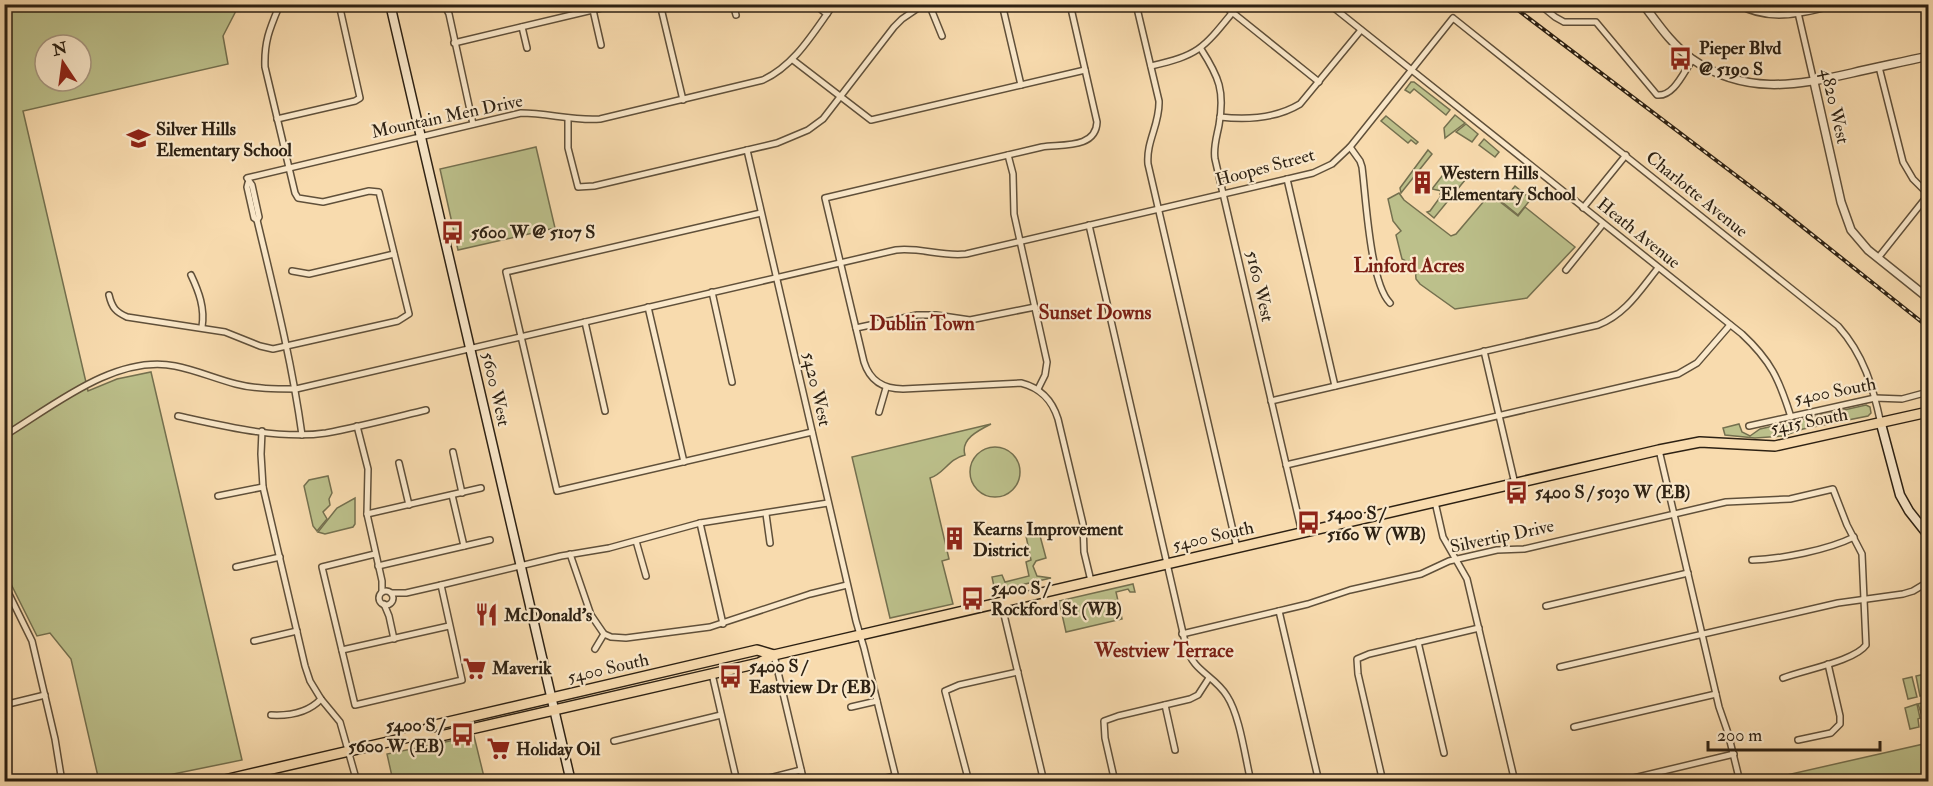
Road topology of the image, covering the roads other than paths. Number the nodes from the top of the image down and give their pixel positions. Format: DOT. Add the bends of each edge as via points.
graph roads {
  1 [pos="280,4"];
  2 [pos="339,4"];
  3 [pos="390,4"];
  4 [pos="444,4"];
  5 [pos="618,4"];
  6 [pos="660,4"];
  7 [pos="734,4"];
  8 [pos="814,4"];
  9 [pos="834,4"];
  10 [pos="924,4"];
  11 [pos="929,4"];
  12 [pos="1002,4"];
  13 [pos="1070,4"];
  14 [pos="1136,4"];
  15 [pos="1222,4"];
  16 [pos="1329,4"];
  17 [pos="1539,4"];
  18 [pos="1643,4"];
  19 [pos="1738,4"];
  20 [pos="1796,4"];
  21 [pos="1840,4"];
  22 [pos="593,10"];
  23 [pos="1232,13"];
  24 [pos="827,14"];
  25 [pos="1798,14"];
  26 [pos="736,15"];
  27 [pos="1453,18"];
  28 [pos="522,27"];
  29 [pos="1361,30"];
  30 [pos="942,36"];
  31 [pos="454,43"];
  32 [pos="601,45"];
  33 [pos="527,48"];
  34 [pos="1201,49"];
  35 [pos="1929,56"];
  36 [pos="1692,59"];
  37 [pos="792,60"];
  38 [pos="1151,66"];
  39 [pos="1879,67"];
  40 [pos="1085,70"];
  41 [pos="1411,70"];
  42 [pos="1319,82"];
  43 [pos="1814,82"];
  44 [pos="1021,85"];
  45 [pos="842,97"];
  46 [pos="683,100"];
  47 [pos="1220,117"];
  48 [pos="568,118"];
  49 [pos="277,119"];
  50 [pos="473,124"];
  51 [pos="421,137"];
  52 [pos="1350,147"];
  53 [pos="747,150"];
  54 [pos="1008,155"];
  55 [pos="1626,155"];
  56 [pos="288,167"];
  57 [pos="1287,179"];
  58 [pos="1223,194"];
  59 [pos="1929,194"];
  60 [pos="1583,208"];
  61 [pos="1157,209"];
  62 [pos="761,213"];
  63 [pos="1603,224"];
  64 [pos="1089,225"];
  65 [pos="1020,241"];
  66 [pos="394,254"];
  67 [pos="1878,258"];
  68 [pos="840,263"];
  69 [pos="1658,268"];
  70 [pos="1566,270"];
  71 [pos="292,272"];
  72 [pos="191,274"];
  73 [pos="776,277"];
  74 [pos="712,292"];
  75 [pos="109,296"];
  76 [pos="1929,298"];
  77 [pos="1389,303"];
  78 [pos="648,307"];
  79 [pos="1035,307"];
  80 [pos="585,322"];
  81 [pos="1730,325"];
  82 [pos="202,327"];
  83 [pos="856,328"];
  84 [pos="521,336"];
  85 [pos="287,347"];
  86 [pos="470,348"];
  87 [pos="1484,351"];
  88 [pos="732,382"];
  89 [pos="1335,386"];
  90 [pos="886,388"];
  91 [pos="296,389"];
  92 [pos="1038,389"];
  93 [pos="1929,392"];
  94 [pos="1875,398"];
  95 [pos="1271,401"];
  96 [pos="426,410"];
  97 [pos="605,411"];
  98 [pos="879,412"];
  99 [pos="1929,412"];
  100 [pos="1499,415"];
  101 [pos="178,416"];
  102 [pos="1791,417"];
  103 [pos="1881,424"];
  104 [pos="357,426"];
  105 [pos="1749,426"];
  106 [pos="262,431"];
  107 [pos="812,432"];
  108 [pos="302,435"];
  109 [pos="4,436"];
  110 [pos="1659,450"];
  111 [pos="453,452"];
  112 [pos="684,462"];
  113 [pos="399,463"];
  114 [pos="1286,465"];
  115 [pos="1515,484"];
  116 [pos="264,487"];
  117 [pos="481,488"];
  118 [pos="462,493"];
  119 [pos="452,495"];
  120 [pos="218,496"];
  121 [pos="1434,502"];
  122 [pos="828,503"];
  123 [pos="409,505"];
  124 [pos="368,514"];
  125 [pos="766,514"];
  126 [pos="1674,514"];
  127 [pos="700,523"];
  128 [pos="1302,533"];
  129 [pos="1929,536"];
  130 [pos="1854,537"];
  131 [pos="490,540"];
  132 [pos="636,541"];
  133 [pos="770,543"];
  134 [pos="464,546"];
  135 [pos="1237,548"];
  136 [pos="375,554"];
  137 [pos="570,554"];
  138 [pos="280,557"];
  139 [pos="1457,559"];
  140 [pos="1752,560"];
  141 [pos="1166,564"];
  142 [pos="378,566"];
  143 [pos="520,566"];
  144 [pos="236,567"];
  145 [pos="1688,573"];
  146 [pos="646,576"];
  147 [pos="1091,581"];
  148 [pos="1929,582"];
  149 [pos="4,584"];
  150 [pos="441,585"];
  151 [pos="848,585"];
  152 [pos="388,597"];
  153 [pos="1863,599"];
  154 [pos="1001,602"];
  155 [pos="1546,606"];
  156 [pos="1279,611"];
  157 [pos="723,624"];
  158 [pos="449,626"];
  159 [pos="1479,628"];
  160 [pos="297,631"];
  161 [pos="604,633"];
  162 [pos="1182,634"];
  163 [pos="1702,634"];
  164 [pos="860,635"];
  165 [pos="394,639"];
  166 [pos="254,640"];
  167 [pos="1418,642"];
  168 [pos="595,649"];
  169 [pos="342,651"];
  170 [pos="774,655"];
  171 [pos="1828,664"];
  172 [pos="1560,667"];
  173 [pos="1018,672"];
  174 [pos="712,674"];
  175 [pos="1209,678"];
  176 [pos="1783,678"];
  177 [pos="1716,694"];
  178 [pos="45,696"];
  179 [pos="551,698"];
  180 [pos="321,699"];
  181 [pos="877,701"];
  182 [pos="4,705"];
  183 [pos="1165,705"];
  184 [pos="851,707"];
  185 [pos="555,710"];
  186 [pos="271,715"];
  187 [pos="722,715"];
  188 [pos="1574,727"];
  189 [pos="418,735"];
  190 [pos="1798,740"];
  191 [pos="614,741"];
  192 [pos="1175,750"];
  193 [pos="350,752"];
  194 [pos="1444,753"];
  195 [pos="1734,754"];
  196 [pos="801,770"];
  197 [pos="896,779"];
  198 [pos="62,782"];
  199 [pos="216,782"];
  200 [pos="357,782"];
  201 [pos="571,782"];
  202 [pos="737,782"];
  203 [pos="753,782"];
  204 [pos="804,782"];
  205 [pos="869,782"];
  206 [pos="969,782"];
  207 [pos="1044,782"];
  208 [pos="1115,782"];
  209 [pos="1251,782"];
  210 [pos="1319,782"];
  211 [pos="1383,782"];
  212 [pos="1515,782"];
  213 [pos="1617,782"];
  214 [pos="1740,782"];
  1 -- 49 [label="street" via="264,50"];
  2 -- 49 [label="street" via="360,98"];
  3 -- 51 [label="main road, 5600 West"];
  4 -- 31 [label="street"];
  5 -- 22 [label="street"];
  6 -- 46 [label="street"];
  7 -- 26 [label="street"];
  8 -- 24 [label="street"];
  9 -- 24 [label="street, Mountain Men Drive"];
  10 -- 45 [label="street" via="894,27"];
  11 -- 30 [label="street"];
  12 -- 44 [label="street"];
  13 -- 40 [label="street"];
  14 -- 38 [label="street"];
  15 -- 23 [label="street"];
  16 -- 29 [label="street, Heath Avenue"];
  17 -- 36 [label="street" via="1564,22 1596,22 1654,93 1662,95 1671,90"];
  18 -- 36 [label="street" via="1669,38"];
  19 -- 25 [label="street" via="1770,15"];
  20 -- 25 [label="street, 4820 West"];
  21 -- 25 [label="street"];
  22 -- 28 [label="street"];
  22 -- 32 [label="street"];
  23 -- 34 [label="street"];
  23 -- 42 [label="street"];
  24 -- 37 [label="street, Mountain Men Drive"];
  25 -- 43 [label="street, 4820 West"];
  27 -- 41 [label="street, Hoopes Street"];
  27 -- 55 [label="street, Charlotte Avenue"];
  28 -- 31 [label="street"];
  28 -- 33 [label="street"];
  29 -- 41 [label="street, Heath Avenue"];
  29 -- 42 [label="street"];
  31 -- 50 [label="street"];
  34 -- 38 [label="street"];
  34 -- 47 [label="street, 5160 West" via="1221,85"];
  35 -- 39 [label="street"];
  36 -- 43 [label="street" via="1743,82 1786,86"];
  37 -- 45 [label="street"];
  37 -- 46 [label="street, Mountain Men Drive" via="763,80"];
  38 -- 61 [label="street" via="1159,109 1147,156"];
  39 -- 43 [label="street"];
  39 -- 59 [label="street" via="1903,162"];
  40 -- 44 [label="street"];
  40 -- 54 [label="street" via="1097,122 1094,135 1074,144"];
  41 -- 52 [label="street, Hoopes Street"];
  41 -- 60 [label="street, Heath Avenue"];
  42 -- 47 [label="street" via="1300,104 1289,110 1254,118"];
  43 -- 67 [label="street, 4820 West" via="1845,214 1856,237"];
  44 -- 45 [label="street" via="871,120"];
  45 -- 53 [label="street" via="808,130"];
  46 -- 48 [label="street, Mountain Men Drive" via="600,119"];
  47 -- 58 [label="street, 5160 West" via="1214,153"];
  48 -- 50 [label="street, Mountain Men Drive" via="521,113"];
  48 -- 53 [label="street" via="568,148 578,187"];
  49 -- 56 [label="street"];
  50 -- 51 [label="street, Mountain Men Drive"];
  51 -- 56 [label="street, Mountain Men Drive"];
  51 -- 86 [label="main road, 5600 West"];
  52 -- 57 [label="street, Hoopes Street" via="1321,170"];
  52 -- 77 [label="street" via="1362,167 1374,256 1381,291"];
  53 -- 62 [label="street, 5420 West"];
  54 -- 65 [label="street"];
  54 -- 68 [label="street" via="825,198"];
  55 -- 60 [label="street"];
  55 -- 94 [label="street, Charlotte Avenue" via="1838,326 1862,358"];
  56 -- 66 [label="street" via="298,198 323,202 379,192"];
  56 -- 85 [label="street, Mountain Men Drive" via="248,180 247,187"];
  57 -- 58 [label="street, Hoopes Street"];
  57 -- 89 [label="street"];
  58 -- 61 [label="street, Hoopes Street"];
  58 -- 95 [label="street, 5160 West"];
  59 -- 67 [label="street"];
  60 -- 63 [label="street, Heath Avenue"];
  61 -- 64 [label="street, Hoopes Street"];
  61 -- 135 [label="street"];
  62 -- 73 [label="street, 5420 West"];
  62 -- 84 [label="street" via="506,272"];
  63 -- 69 [label="street, Heath Avenue"];
  63 -- 70 [label="street"];
  64 -- 65 [label="street, Hoopes Street"];
  64 -- 141 [label="street"];
  65 -- 68 [label="street, Hoopes Street" via="957,255 906,249"];
  65 -- 79 [label="street"];
  66 -- 71 [label="street" via="309,274"];
  66 -- 85 [label="street" via="409,314 405,318"];
  67 -- 76 [label="street, 4820 West"];
  68 -- 73 [label="street, Hoopes Street"];
  68 -- 83 [label="street"];
  69 -- 81 [label="street, Heath Avenue"];
  69 -- 87 [label="street" via="1628,305 1606,321"];
  72 -- 82 [label="street" via="202,300"];
  73 -- 74 [label="street, Hoopes Street"];
  73 -- 107 [label="street, 5420 West"];
  74 -- 78 [label="street, Hoopes Street"];
  74 -- 88 [label="street"];
  75 -- 82 [label="street" via="116,312 127,317"];
  78 -- 80 [label="street, Hoopes Street"];
  78 -- 112 [label="street"];
  79 -- 83 [label="street" via="970,320 917,315"];
  79 -- 92 [label="street" via="1047,362"];
  80 -- 84 [label="street, Hoopes Street"];
  80 -- 97 [label="street"];
  81 -- 100 [label="street" via="1697,363 1678,374"];
  81 -- 102 [label="street, Heath Avenue" via="1774,370"];
  82 -- 85 [label="street" via="266,347"];
  83 -- 90 [label="street" via="866,370"];
  84 -- 86 [label="street, Hoopes Street"];
  84 -- 112 [label="street" via="557,491"];
  85 -- 91 [label="street"];
  86 -- 91 [label="street, Hoopes Street"];
  86 -- 143 [label="main road, 5600 West"];
  87 -- 89 [label="street"];
  87 -- 100 [label="street"];
  89 -- 95 [label="street"];
  90 -- 92 [label="street" via="1021,383"];
  90 -- 98 [label="street"];
  91 -- 108 [label="street"];
  91 -- 109 [label="street, Hoopes Street" via="239,385 174,366 130,369 69,394"];
  92 -- 147 [label="street" via="1053,406 1058,419 1083,524"];
  93 -- 94 [label="street, 5400 South" via="1902,399"];
  94 -- 102 [label="street, 5400 South"];
  94 -- 103 [label="street, Charlotte Avenue"];
  95 -- 114 [label="street, 5160 West"];
  96 -- 104 [label="street"];
  99 -- 103 [label="main road, 5415 South"];
  100 -- 114 [label="street"];
  100 -- 115 [label="street"];
  101 -- 106 [label="street"];
  102 -- 105 [label="street, 5400 South"];
  103 -- 110 [label="main road, 5415 South" via="1775,446 1700,442"];
  103 -- 129 [label="main road" via="1900,495"];
  104 -- 108 [label="street"];
  104 -- 124 [label="street" via="368,469"];
  106 -- 108 [label="street"];
  106 -- 116 [label="street"];
  107 -- 112 [label="street"];
  107 -- 122 [label="street, 5420 West"];
  110 -- 115 [label="main road, 5400 South"];
  110 -- 126 [label="street"];
  111 -- 118 [label="street"];
  113 -- 123 [label="street"];
  114 -- 128 [label="street, 5160 West"];
  115 -- 121 [label="main road, 5400 South"];
  116 -- 120 [label="street"];
  116 -- 138 [label="street"];
  117 -- 118 [label="street"];
  118 -- 119 [label="street"];
  119 -- 123 [label="street"];
  119 -- 134 [label="street"];
  121 -- 128 [label="main road, 5400 South"];
  121 -- 139 [label="street" via="1443,537"];
  122 -- 125 [label="street"];
  122 -- 151 [label="street, 5420 West"];
  123 -- 124 [label="street"];
  124 -- 136 [label="street"];
  125 -- 127 [label="street"];
  125 -- 133 [label="street"];
  126 -- 130 [label="street, Silvertip Drive" via="1726,502 1790,499 1833,489"];
  126 -- 139 [label="street, Silvertip Drive" via="1524,549"];
  126 -- 145 [label="street"];
  127 -- 132 [label="street"];
  127 -- 157 [label="street"];
  128 -- 135 [label="main road, 5400 South"];
  130 -- 140 [label="street" via="1774,559"];
  130 -- 153 [label="street" via="1863,560"];
  131 -- 134 [label="street"];
  132 -- 137 [label="street"];
  132 -- 146 [label="street"];
  134 -- 142 [label="street"];
  135 -- 141 [label="main road, 5400 South"];
  136 -- 142 [label="street"];
  136 -- 169 [label="street" via="322,567"];
  137 -- 143 [label="street"];
  137 -- 161 [label="street" via="591,615"];
  138 -- 144 [label="street"];
  138 -- 160 [label="street"];
  139 -- 156 [label="street, Silvertip Drive" via="1421,573"];
  139 -- 159 [label="street" via="1467,579"];
  141 -- 147 [label="main road, 5400 South"];
  141 -- 162 [label="street"];
  142 -- 152 [label="street"];
  143 -- 150 [label="street"];
  143 -- 179 [label="main road, 5600 West"];
  145 -- 155 [label="street"];
  145 -- 163 [label="street"];
  147 -- 154 [label="main road, 5400 South"];
  148 -- 153 [label="street" via="1913,591"];
  149 -- 178 [label="street" via="28,631"];
  150 -- 152 [label="street"];
  150 -- 158 [label="street"];
  151 -- 157 [label="street"];
  151 -- 164 [label="street, 5420 West"];
  152 -- 165 [label="street"];
  153 -- 163 [label="street"];
  153 -- 171 [label="street" via="1866,645 1850,657"];
  154 -- 164 [label="main road, 5400 South"];
  154 -- 173 [label="street"];
  156 -- 162 [label="street, Silvertip Drive"];
  156 -- 210 [label="street"];
  157 -- 161 [label="street" via="626,638"];
  158 -- 165 [label="street"];
  158 -- 169 [label="street" via="462,680 355,705"];
  159 -- 167 [label="street"];
  159 -- 212 [label="street"];
  160 -- 166 [label="street"];
  160 -- 180 [label="street" via="310,681"];
  161 -- 168 [label="street"];
  162 -- 175 [label="street" via="1192,662"];
  163 -- 172 [label="street"];
  163 -- 177 [label="street"];
  164 -- 170 [label="main road, 5400 South"];
  164 -- 181 [label="street, 5420 West"];
  165 -- 169 [label="street"];
  167 -- 194 [label="street"];
  167 -- 211 [label="street" via="1357,659"];
  170 -- 174 [label="main road, 5400 South" via="759,663"];
  170 -- 179 [label="main road, 5400 South" via="757,650"];
  170 -- 196 [label="street"];
  171 -- 176 [label="street"];
  171 -- 190 [label="street" via="1840,724 1831,732"];
  173 -- 206 [label="street" via="945,691"];
  173 -- 207 [label="street"];
  174 -- 185 [label="main road, 5400 South"];
  174 -- 187 [label="street"];
  175 -- 183 [label="street" via="1198,695"];
  175 -- 209 [label="street" via="1230,701"];
  177 -- 188 [label="street"];
  177 -- 195 [label="street"];
  178 -- 182 [label="street"];
  178 -- 198 [label="street"];
  179 -- 185 [label="main road, 5600 West"];
  179 -- 189 [label="main road, 5400 South" via="431,726"];
  180 -- 186 [label="street" via="295,714"];
  180 -- 193 [label="street" via="340,722"];
  181 -- 184 [label="street"];
  181 -- 197 [label="street, 5420 West"];
  183 -- 192 [label="street"];
  183 -- 208 [label="street" via="1104,722"];
  185 -- 189 [label="main road, 5400 South" via="432,738"];
  185 -- 201 [label="main road, 5600 West"];
  187 -- 191 [label="street"];
  187 -- 202 [label="street"];
  189 -- 193 [label="main road, 5400 South"];
  193 -- 199 [label="main road, 5400 South"];
  193 -- 200 [label="street"];
  195 -- 213 [label="street"];
  195 -- 214 [label="street"];
  196 -- 203 [label="street"];
  196 -- 204 [label="street"];
  197 -- 205 [label="street"];
}
